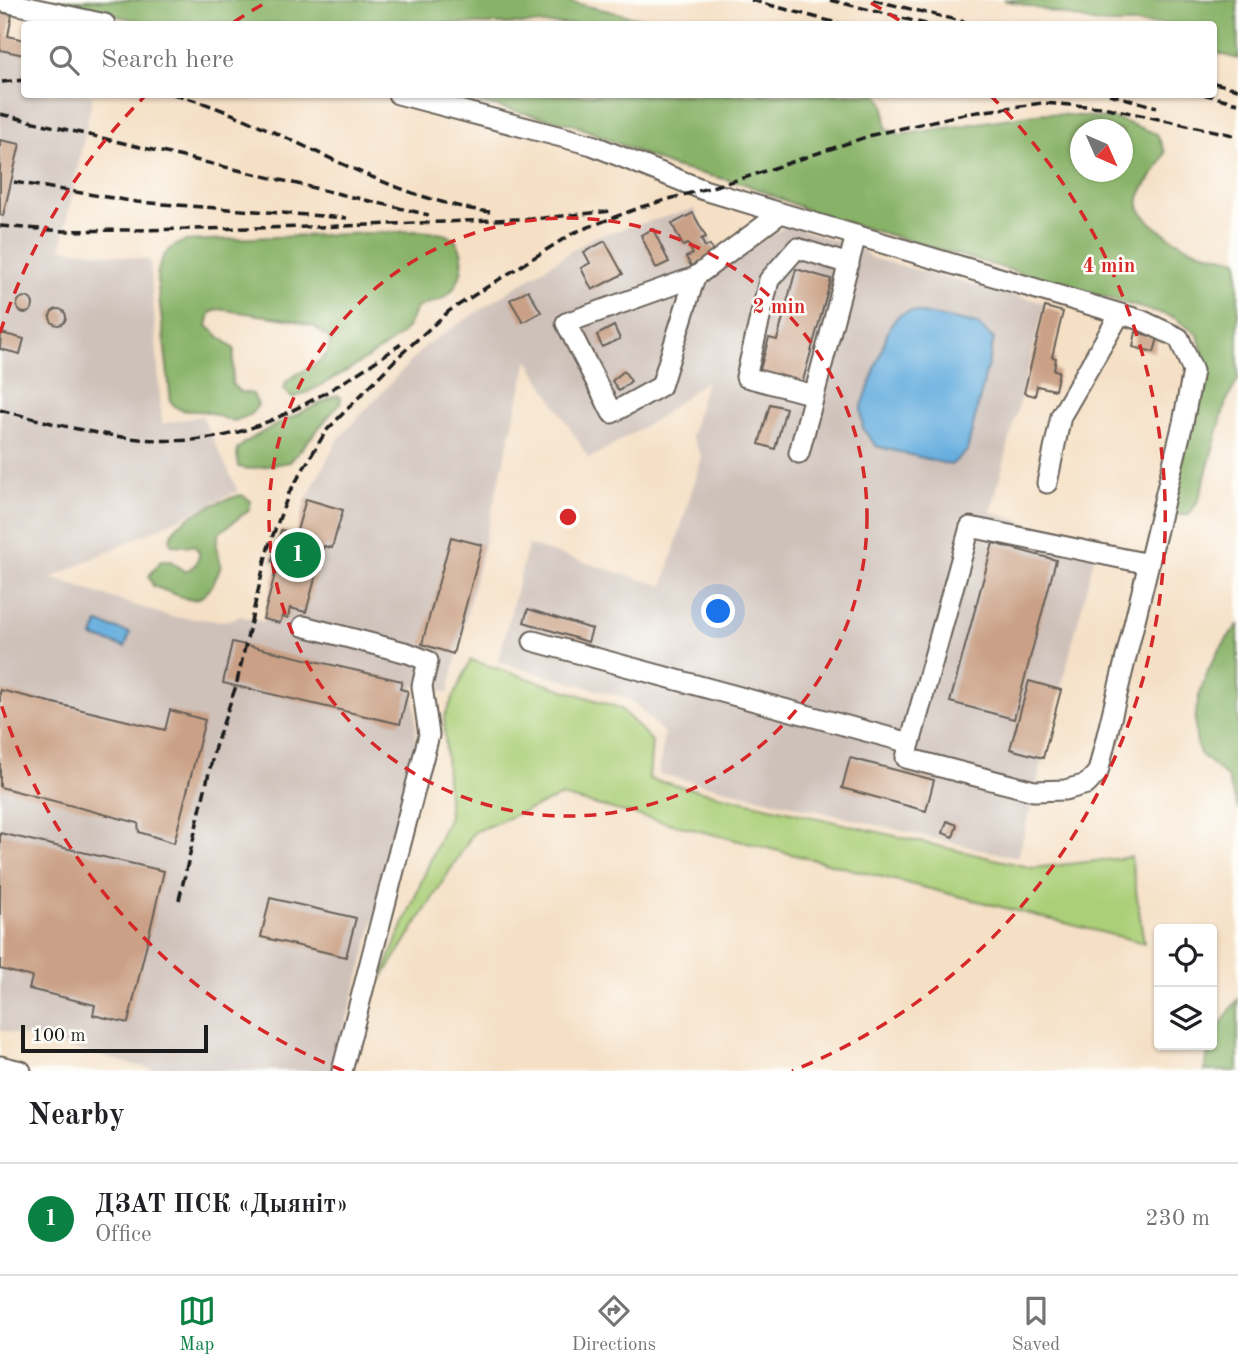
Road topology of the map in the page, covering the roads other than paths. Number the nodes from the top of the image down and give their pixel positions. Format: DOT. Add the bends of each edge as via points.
graph roads {
  1 [pos="0,1"];
  2 [pos="91,21"];
  3 [pos="413,98"];
  4 [pos="782,213"];
  5 [pos="856,235"];
  6 [pos="849,264"];
  7 [pos="695,277"];
  8 [pos="1121,314"];
  9 [pos="814,395"];
  10 [pos="799,453"];
  11 [pos="1047,484"];
  12 [pos="1149,564"];
  13 [pos="303,626"];
  14 [pos="533,641"];
  15 [pos="910,743"];
  16 [pos="0,1066"];
  17 [pos="21,1071"];
  18 [pos="342,1071"];
  1 -- 2 [label="street"];
  3 -- 4 [label="street" via="592,145 704,190"];
  4 -- 5 [label="street"];
  4 -- 7 [label="street"];
  5 -- 6 [label="street"];
  5 -- 8 [label="street"];
  6 -- 9 [label="street"];
  6 -- 9 [label="street" via="797,248 769,280 746,377"];
  7 -- 7 [label="street" via="566,323 612,413 661,386"];
  8 -- 11 [label="street" via="1061,416"];
  8 -- 12 [label="street" via="1179,338 1193,371"];
  9 -- 10 [label="street"];
  12 -- 15 [label="street" via="970,527"];
  12 -- 15 [label="street" via="1098,772 1087,784 1034,791 906,758"];
  13 -- 18 [label="street" via="428,661 422,686 429,735"];
  14 -- 15 [label="street"];
  16 -- 17 [label="street"];
}
